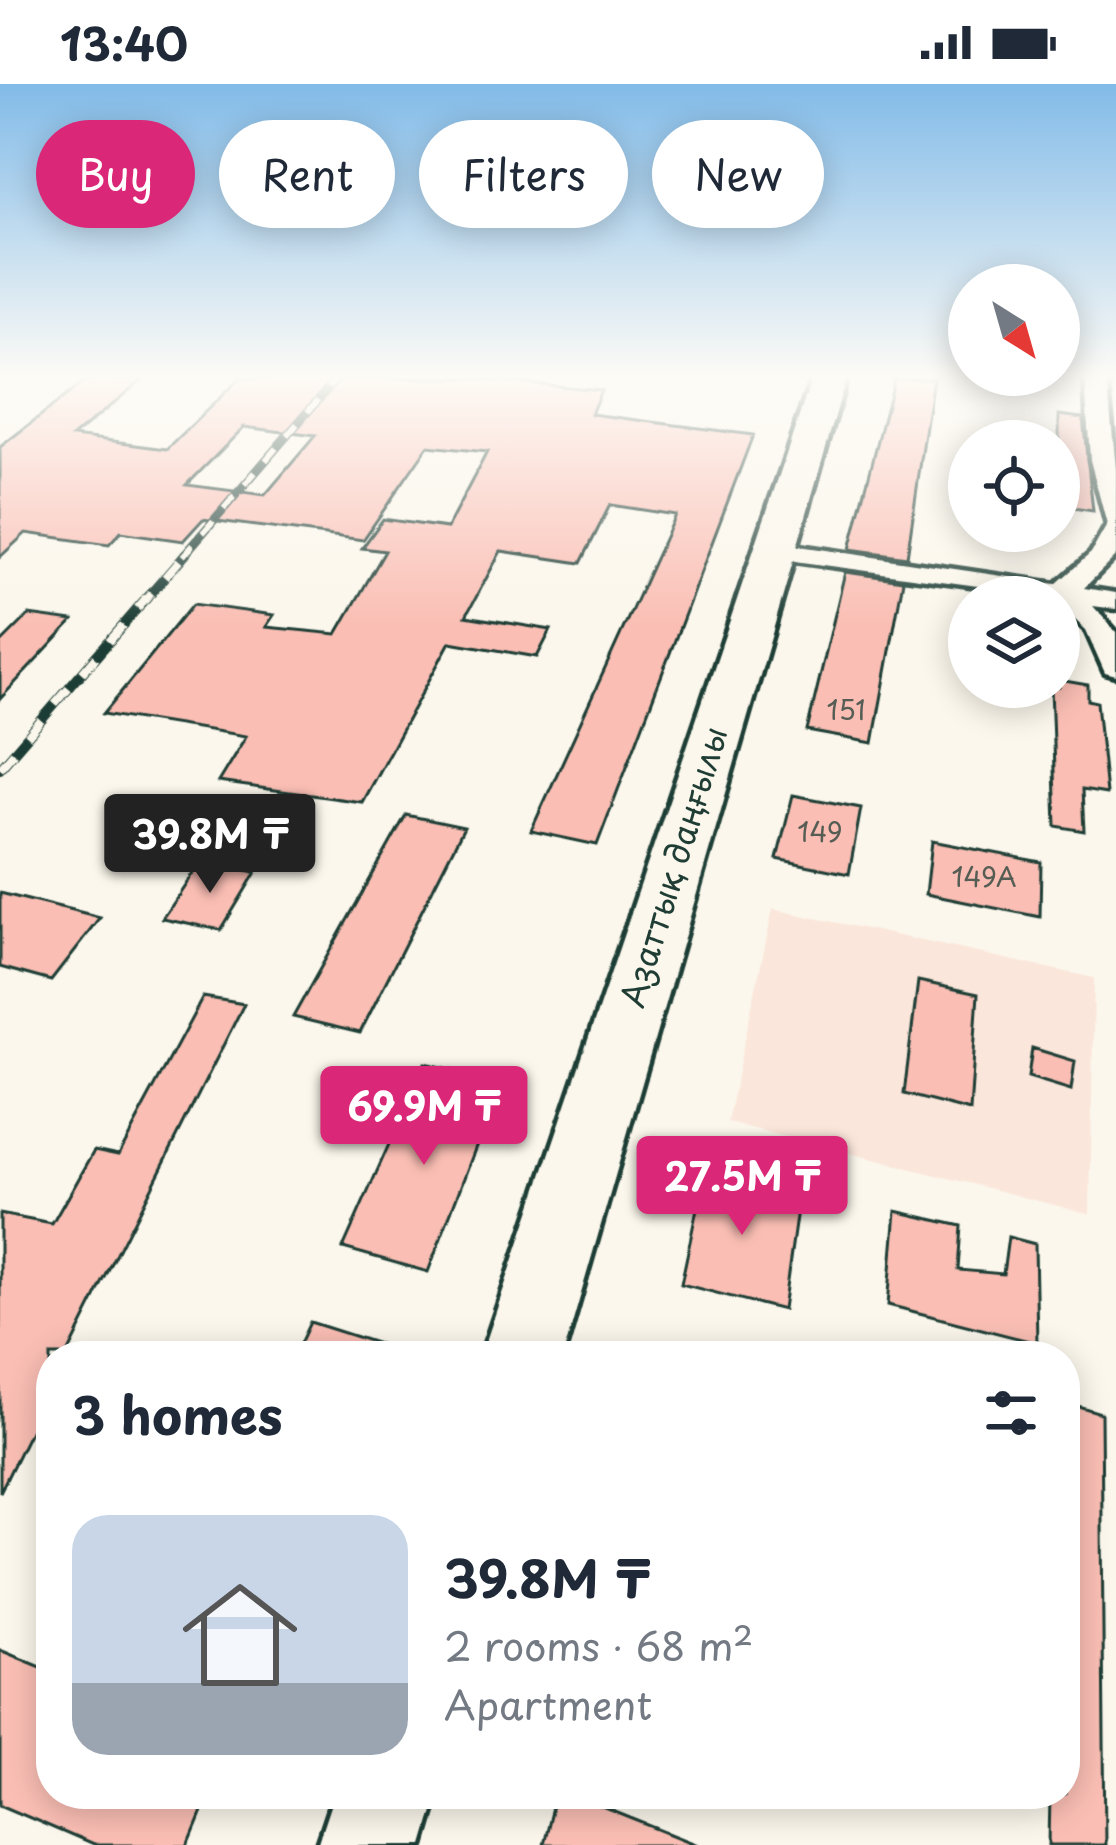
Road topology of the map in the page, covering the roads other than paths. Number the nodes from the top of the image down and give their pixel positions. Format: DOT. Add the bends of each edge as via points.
graph roads {
  1 [pos="802,460"];
  2 [pos="1109,461"];
  3 [pos="1116,520"];
  4 [pos="1116,531"];
  5 [pos="772,550"];
  6 [pos="948,576"];
  7 [pos="1080,577"];
  8 [pos="1080,596"];
  9 [pos="1116,601"];
  10 [pos="1080,609"];
  11 [pos="1116,667"];
  12 [pos="527,1341"];
  13 [pos="381,1809"];
  14 [pos="370,1845"];
  1 -- 5 [label="main road, Азаттық даңғылы"];
  2 -- 3 [label="street"];
  4 -- 7 [label="street"];
  5 -- 6 [label="street"];
  5 -- 12 [label="main road, Азаттық даңғылы"];
  8 -- 9 [label="street"];
  10 -- 11 [label="street" via="1099,626"];
  13 -- 14 [label="main road"];
}
